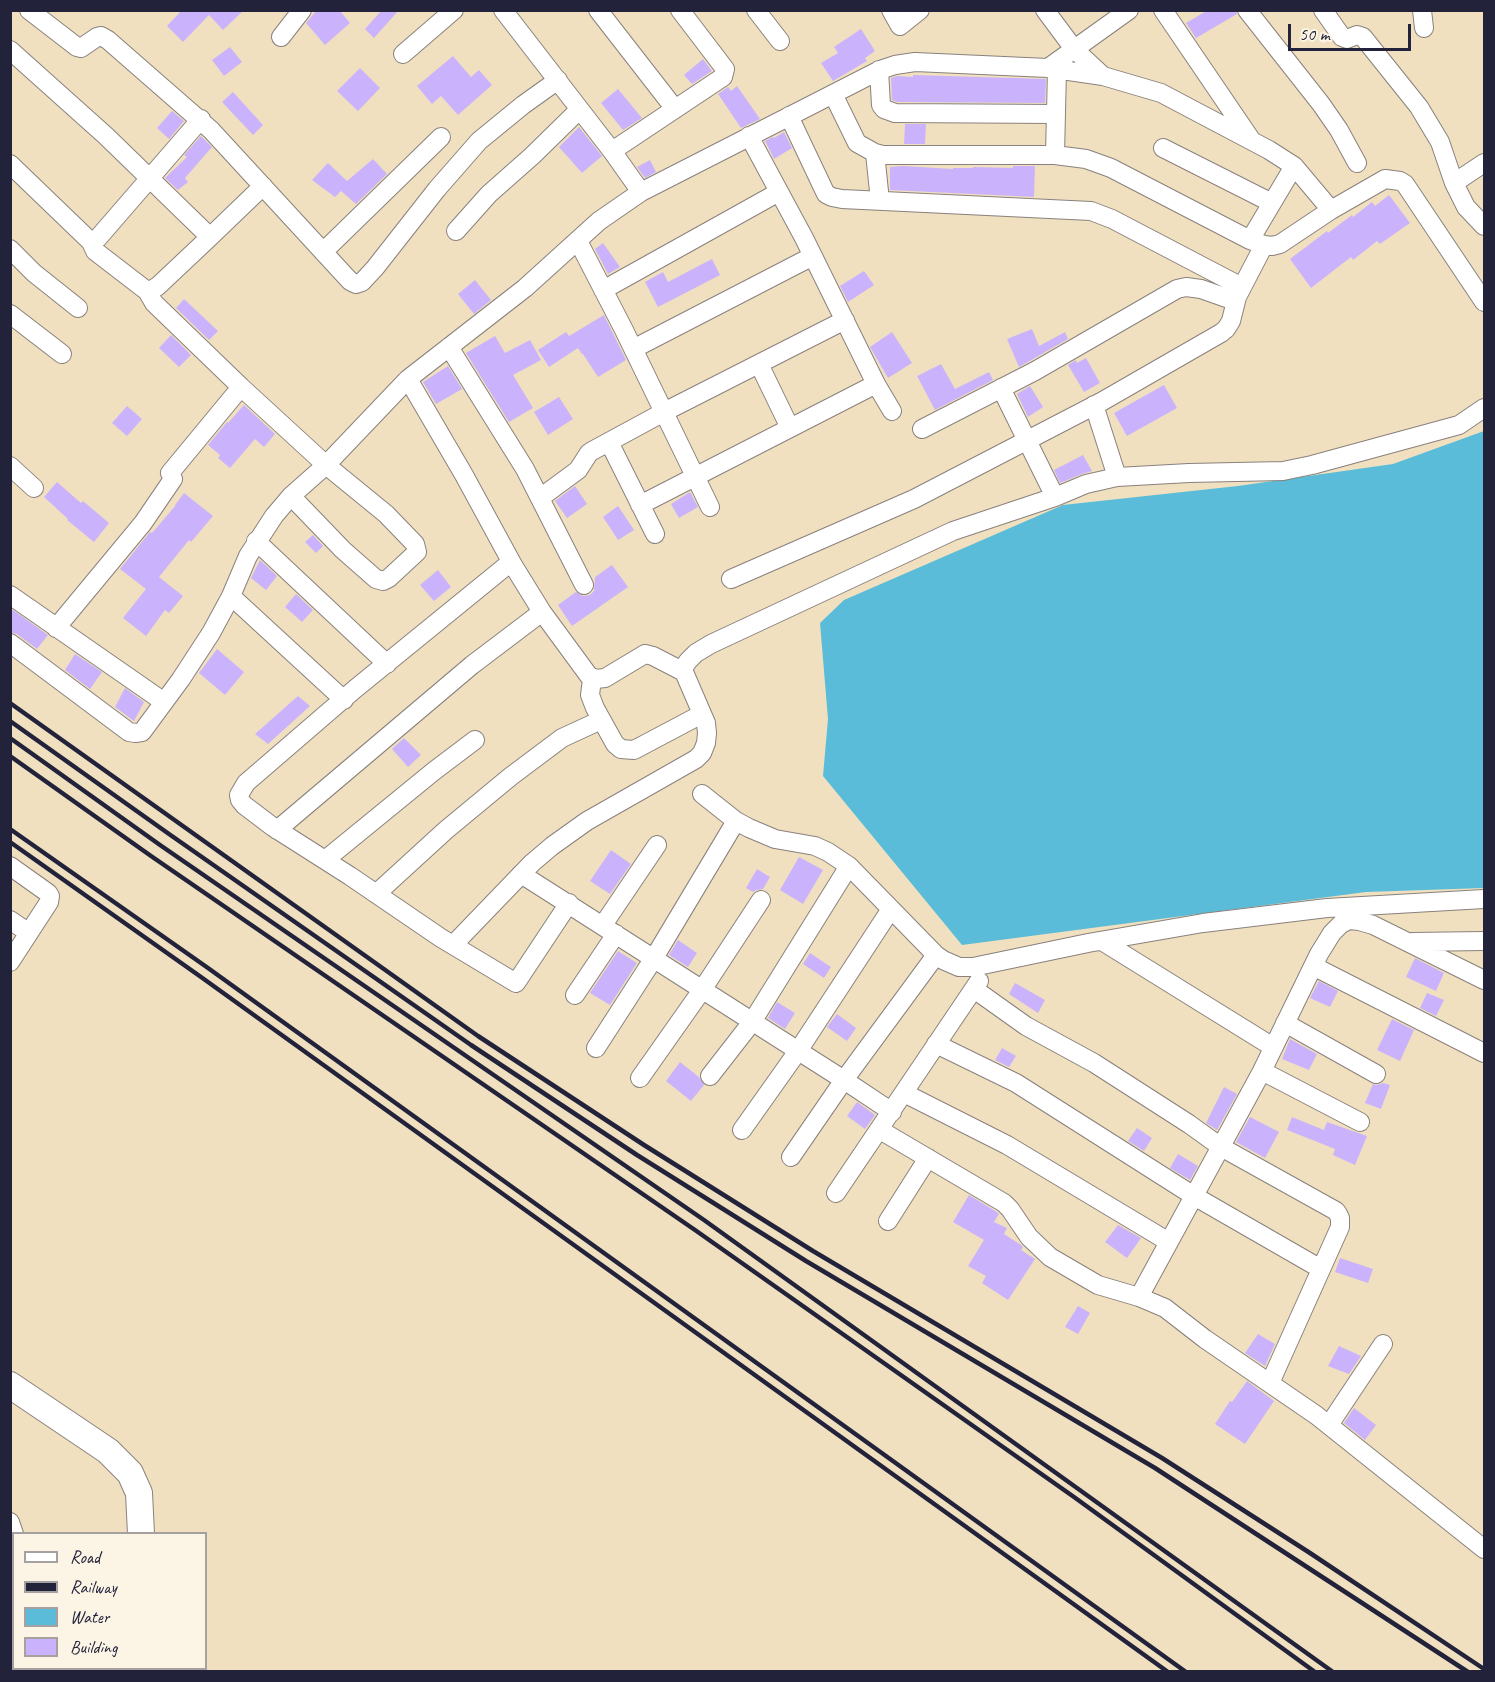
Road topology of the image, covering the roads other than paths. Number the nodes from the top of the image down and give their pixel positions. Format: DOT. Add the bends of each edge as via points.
graph roads {
  1 [pos="28,10"];
  2 [pos="302,10"];
  3 [pos="454,10"];
  4 [pos="503,10"];
  5 [pos="598,10"];
  6 [pos="680,10"];
  7 [pos="756,10"];
  8 [pos="891,10"];
  9 [pos="920,10"];
  10 [pos="1045,10"];
  11 [pos="1129,10"];
  12 [pos="1163,10"];
  13 [pos="1247,10"];
  14 [pos="1323,10"];
  15 [pos="281,37"];
  16 [pos="780,41"];
  17 [pos="1074,49"];
  18 [pos="10,50"];
  19 [pos="403,54"];
  20 [pos="1052,68"];
  21 [pos="879,70"];
  22 [pos="1103,76"];
  23 [pos="558,81"];
  24 [pos="833,94"];
  25 [pos="675,109"];
  26 [pos="579,110"];
  27 [pos="1056,114"];
  28 [pos="789,116"];
  29 [pos="201,119"];
  30 [pos="441,136"];
  31 [pos="749,136"];
  32 [pos="1251,140"];
  33 [pos="1163,148"];
  34 [pos="875,153"];
  35 [pos="615,155"];
  36 [pos="1055,156"];
  37 [pos="1357,163"];
  38 [pos="1485,163"];
  39 [pos="10,164"];
  40 [pos="1294,166"];
  41 [pos="150,178"];
  42 [pos="1454,183"];
  43 [pos="263,186"];
  44 [pos="641,192"];
  45 [pos="779,192"];
  46 [pos="880,201"];
  47 [pos="1272,203"];
  48 [pos="1330,210"];
  49 [pos="1485,226"];
  50 [pos="456,231"];
  51 [pos="210,237"];
  52 [pos="578,241"];
  53 [pos="91,242"];
  54 [pos="1257,243"];
  55 [pos="10,249"];
  56 [pos="323,252"];
  57 [pos="813,256"];
  58 [pos="603,290"];
  59 [pos="147,291"];
  60 [pos="1239,294"];
  61 [pos="1485,302"];
  62 [pos="78,308"];
  63 [pos="10,314"];
  64 [pos="845,320"];
  65 [pos="449,347"];
  66 [pos="633,349"];
  67 [pos="62,354"];
  68 [pos="759,364"];
  69 [pos="408,380"];
  70 [pos="876,384"];
  71 [pos="241,387"];
  72 [pos="1001,388"];
  73 [pos="1094,405"];
  74 [pos="1485,408"];
  75 [pos="892,411"];
  76 [pos="664,412"];
  77 [pos="790,428"];
  78 [pos="922,429"];
  79 [pos="1026,441"];
  80 [pos="609,442"];
  81 [pos="326,465"];
  82 [pos="10,466"];
  83 [pos="694,477"];
  84 [pos="1117,477"];
  85 [pos="34,488"];
  86 [pos="291,496"];
  87 [pos="1055,497"];
  88 [pos="540,498"];
  89 [pos="640,505"];
  90 [pos="710,507"];
  91 [pos="655,534"];
  92 [pos="256,541"];
  93 [pos="511,562"];
  94 [pos="731,579"];
  95 [pos="584,585"];
  96 [pos="10,595"];
  97 [pos="231,596"];
  98 [pos="542,612"];
  99 [pos="57,628"];
  100 [pos="10,643"];
  101 [pos="387,664"];
  102 [pos="684,672"];
  103 [pos="592,679"];
  104 [pos="344,700"];
  105 [pos="164,702"];
  106 [pos="702,714"];
  107 [pos="601,720"];
  108 [pos="475,740"];
  109 [pos="702,794"];
  110 [pos="736,821"];
  111 [pos="277,830"];
  112 [pos="657,845"];
  113 [pos="325,860"];
  114 [pos="10,866"];
  115 [pos="849,866"];
  116 [pos="521,874"];
  117 [pos="376,894"];
  118 [pos="1485,899"];
  119 [pos="761,900"];
  120 [pos="569,903"];
  121 [pos="891,909"];
  122 [pos="10,920"];
  123 [pos="609,929"];
  124 [pos="29,933"];
  125 [pos="1102,941"];
  126 [pos="1485,941"];
  127 [pos="1407,942"];
  128 [pos="453,945"];
  129 [pos="936,955"];
  130 [pos="654,958"];
  131 [pos="10,962"];
  132 [pos="992,963"];
  133 [pos="1313,966"];
  134 [pos="1485,980"];
  135 [pos="702,990"];
  136 [pos="974,990"];
  137 [pos="576,995"];
  138 [pos="752,1022"];
  139 [pos="1285,1023"];
  140 [pos="936,1044"];
  141 [pos="1273,1047"];
  142 [pos="596,1048"];
  143 [pos="798,1051"];
  144 [pos="1485,1053"];
  145 [pos="1262,1071"];
  146 [pos="1376,1074"];
  147 [pos="710,1076"];
  148 [pos="640,1078"];
  149 [pos="844,1080"];
  150 [pos="904,1093"];
  151 [pos="892,1112"];
  152 [pos="1360,1122"];
  153 [pos="742,1130"];
  154 [pos="880,1130"];
  155 [pos="1221,1147"];
  156 [pos="791,1157"];
  157 [pos="928,1158"];
  158 [pos="836,1193"];
  159 [pos="1194,1196"];
  160 [pos="888,1221"];
  161 [pos="1169,1242"];
  162 [pos="1321,1269"];
  163 [pos="1139,1297"];
  164 [pos="1383,1344"];
  165 [pos="1270,1383"];
  166 [pos="10,1385"];
  167 [pos="1329,1425"];
  168 [pos="141,1532"];
  169 [pos="1485,1549"];
  1 -- 29 [label="street" via="76,47 81,48 97,37 105,38"];
  2 -- 15 [label="street"];
  3 -- 19 [label="street"];
  4 -- 23 [label="street"];
  5 -- 25 [label="street"];
  6 -- 25 [label="street" via="725,69 723,77"];
  7 -- 16 [label="street"];
  8 -- 9 [label="street" via="900,26"];
  10 -- 17 [label="street"];
  11 -- 17 [label="street"];
  12 -- 32 [label="street"];
  13 -- 37 [label="street" via="1321,104"];
  14 -- 42 [label="street" via="1342,37 1363,37 1419,107 1440,142"];
  17 -- 20 [label="street"];
  17 -- 22 [label="street"];
  18 -- 41 [label="street"];
  20 -- 21 [label="street" via="915,62"];
  20 -- 22 [label="street"];
  20 -- 27 [label="street"];
  21 -- 24 [label="street"];
  21 -- 27 [label="street" via="881,105 895,113"];
  22 -- 32 [label="street" via="1161,93"];
  23 -- 26 [label="street"];
  23 -- 56 [label="street" via="478,141 360,283 350,281"];
  24 -- 28 [label="street"];
  24 -- 34 [label="street" via="857,142"];
  25 -- 35 [label="street" via="612,151"];
  26 -- 35 [label="street"];
  26 -- 50 [label="street" via="489,194"];
  27 -- 36 [label="street"];
  28 -- 31 [label="street"];
  28 -- 46 [label="street" via="826,194"];
  29 -- 41 [label="street"];
  29 -- 43 [label="street"];
  30 -- 56 [label="street"];
  31 -- 44 [label="street"];
  31 -- 45 [label="street"];
  32 -- 40 [label="street"];
  33 -- 47 [label="street"];
  34 -- 36 [label="street"];
  34 -- 46 [label="street"];
  35 -- 44 [label="street"];
  36 -- 54 [label="street" via="1086,159 1112,168"];
  38 -- 42 [label="street"];
  39 -- 53 [label="street"];
  40 -- 47 [label="street"];
  40 -- 48 [label="street"];
  41 -- 51 [label="street"];
  41 -- 53 [label="street"];
  42 -- 49 [label="street" via="1466,207"];
  43 -- 51 [label="street"];
  43 -- 56 [label="street"];
  44 -- 52 [label="street"];
  45 -- 57 [label="street"];
  45 -- 58 [label="street"];
  46 -- 60 [label="street" via="1091,212 1112,219"];
  47 -- 54 [label="street"];
  48 -- 54 [label="street" via="1280,244"];
  48 -- 61 [label="street" via="1385,179 1406,184"];
  51 -- 59 [label="street" via="158,286"];
  52 -- 58 [label="street"];
  52 -- 65 [label="street"];
  53 -- 59 [label="street" via="95,251"];
  54 -- 60 [label="street"];
  55 -- 62 [label="street"];
  57 -- 64 [label="street"];
  57 -- 66 [label="street"];
  58 -- 66 [label="street"];
  59 -- 71 [label="street" via="154,303"];
  60 -- 72 [label="street" via="1177,289"];
  60 -- 73 [label="street" via="1226,329"];
  63 -- 67 [label="street"];
  64 -- 68 [label="street"];
  64 -- 70 [label="street"];
  65 -- 69 [label="street"];
  65 -- 88 [label="street"];
  66 -- 76 [label="street"];
  68 -- 76 [label="street"];
  68 -- 77 [label="street"];
  69 -- 81 [label="street"];
  69 -- 93 [label="street"];
  70 -- 75 [label="street"];
  70 -- 77 [label="street"];
  71 -- 81 [label="street"];
  71 -- 99 [label="street" via="170,474 173,479 143,523"];
  72 -- 78 [label="street"];
  72 -- 79 [label="street"];
  73 -- 79 [label="street"];
  73 -- 84 [label="street"];
  74 -- 84 [label="street" via="1458,425 1284,471"];
  76 -- 80 [label="street"];
  76 -- 83 [label="street"];
  77 -- 83 [label="street"];
  79 -- 87 [label="street"];
  79 -- 94 [label="street" via="914,499"];
  80 -- 88 [label="street" via="589,453 578,470"];
  80 -- 89 [label="street"];
  81 -- 86 [label="street"];
  81 -- 86 [label="street" via="386,514 415,544 417,552 380,581 343,550"];
  82 -- 85 [label="street"];
  83 -- 89 [label="street"];
  83 -- 90 [label="street"];
  84 -- 87 [label="street"];
  86 -- 92 [label="street"];
  87 -- 102 [label="street" via="953,531 711,644 688,661"];
  88 -- 95 [label="street"];
  89 -- 91 [label="street"];
  92 -- 97 [label="street"];
  92 -- 101 [label="street"];
  93 -- 98 [label="street"];
  93 -- 101 [label="street"];
  96 -- 99 [label="street"];
  97 -- 104 [label="street"];
  97 -- 105 [label="street"];
  98 -- 103 [label="street"];
  98 -- 111 [label="street"];
  99 -- 105 [label="street"];
  100 -- 105 [label="street" via="132,733 144,730"];
  101 -- 104 [label="street"];
  102 -- 103 [label="street" via="645,654 605,678"];
  102 -- 106 [label="street"];
  103 -- 107 [label="street" via="591,700"];
  104 -- 111 [label="street" via="241,790 244,805"];
  106 -- 107 [label="street" via="632,751 615,744"];
  106 -- 116 [label="street" via="706,743 696,759 587,821"];
  107 -- 117 [label="street" via="562,738 510,777"];
  108 -- 113 [label="street"];
  109 -- 110 [label="street"];
  110 -- 115 [label="street" via="775,838 815,846"];
  110 -- 130 [label="street"];
  111 -- 113 [label="street"];
  112 -- 123 [label="street"];
  113 -- 117 [label="street"];
  114 -- 124 [label="street" via="50,895"];
  115 -- 121 [label="street"];
  115 -- 138 [label="street"];
  116 -- 120 [label="street"];
  116 -- 128 [label="street"];
  117 -- 128 [label="street"];
  118 -- 125 [label="street" via="1327,908 1203,923"];
  119 -- 135 [label="street"];
  120 -- 123 [label="street"];
  120 -- 128 [label="street" via="516,982"];
  121 -- 129 [label="street"];
  121 -- 143 [label="street"];
  122 -- 124 [label="street"];
  123 -- 130 [label="street"];
  123 -- 137 [label="street"];
  124 -- 131 [label="street"];
  125 -- 132 [label="street"];
  125 -- 141 [label="street"];
  126 -- 127 [label="street"];
  127 -- 133 [label="street" via="1373,925 1349,920 1332,933"];
  127 -- 134 [label="street"];
  129 -- 132 [label="street" via="959,967"];
  129 -- 149 [label="street"];
  130 -- 135 [label="street"];
  130 -- 142 [label="street"];
  132 -- 136 [label="street"];
  133 -- 139 [label="street"];
  133 -- 144 [label="street"];
  135 -- 138 [label="street"];
  135 -- 148 [label="street"];
  136 -- 140 [label="street"];
  136 -- 155 [label="street"];
  138 -- 143 [label="street"];
  138 -- 147 [label="street"];
  139 -- 141 [label="street"];
  139 -- 146 [label="street"];
  140 -- 150 [label="street"];
  140 -- 159 [label="street" via="1016,1083"];
  141 -- 145 [label="street"];
  143 -- 149 [label="street"];
  143 -- 153 [label="street"];
  145 -- 152 [label="street"];
  145 -- 155 [label="street"];
  149 -- 151 [label="street"];
  149 -- 156 [label="street"];
  150 -- 151 [label="street"];
  150 -- 161 [label="street" via="1007,1145"];
  151 -- 154 [label="street"];
  154 -- 157 [label="street"];
  154 -- 158 [label="street"];
  155 -- 159 [label="street"];
  155 -- 162 [label="street" via="1336,1211 1340,1227"];
  157 -- 160 [label="street"];
  157 -- 163 [label="street" via="1004,1203 1029,1237 1050,1257 1098,1285"];
  159 -- 161 [label="street"];
  159 -- 162 [label="street"];
  161 -- 163 [label="street"];
  162 -- 165 [label="street"];
  163 -- 165 [label="street" via="1165,1308"];
  164 -- 167 [label="street"];
  165 -- 167 [label="street"];
  166 -- 168 [label="street" via="108,1451 130,1473 139,1493"];
  167 -- 169 [label="street"];
}
